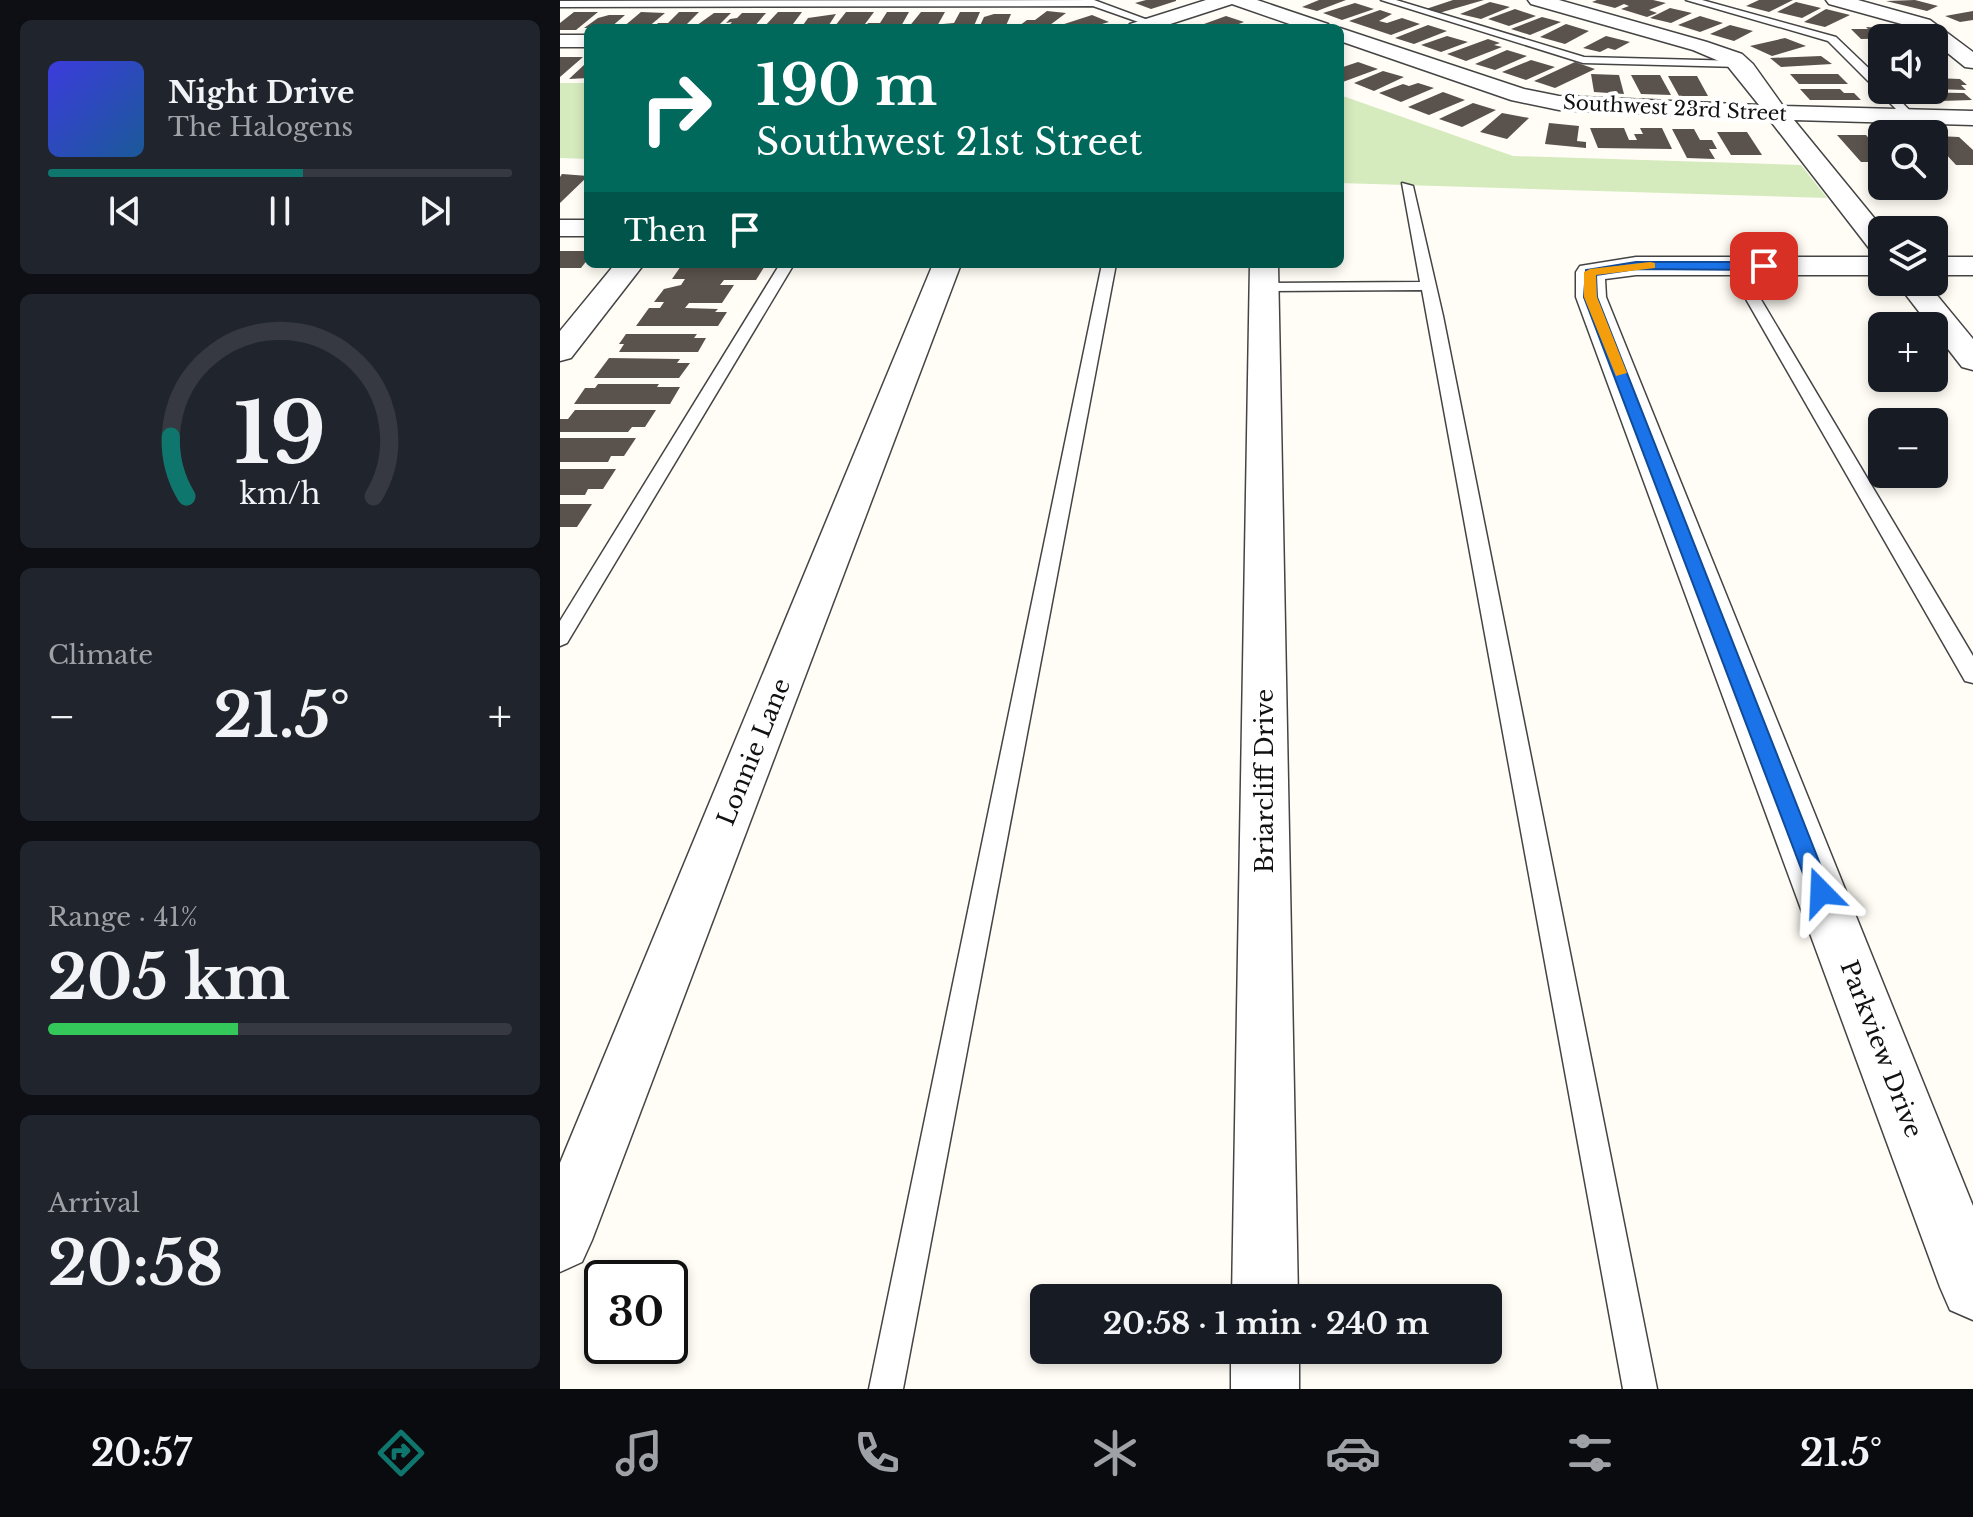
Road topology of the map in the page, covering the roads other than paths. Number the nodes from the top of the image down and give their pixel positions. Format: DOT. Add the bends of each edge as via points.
graph roads {
  1 [pos="1226,0"];
  2 [pos="1238,0"];
  3 [pos="1386,0"];
  4 [pos="1538,0"];
  5 [pos="1691,0"];
  6 [pos="1836,0"];
  7 [pos="560,4"];
  8 [pos="1140,24"];
  9 [pos="1150,24"];
  10 [pos="1309,24"];
  11 [pos="1344,35"];
  12 [pos="560,41"];
  13 [pos="584,41"];
  14 [pos="1973,62"];
  15 [pos="1740,64"];
  16 [pos="1868,74"];
  17 [pos="1897,104"];
  18 [pos="1776,113"];
  19 [pos="1909,116"];
  20 [pos="1973,118"];
  21 [pos="1407,186"];
  22 [pos="560,228"];
  23 [pos="584,228"];
  24 [pos="1868,228"];
  25 [pos="1734,266"];
  26 [pos="1868,266"];
  27 [pos="1948,266"];
  28 [pos="1973,266"];
  29 [pos="627,268"];
  30 [pos="785,268"];
  31 [pos="945,268"];
  32 [pos="1108,268"];
  33 [pos="1265,276"];
  34 [pos="1427,286"];
  35 [pos="1922,296"];
  36 [pos="560,351"];
  37 [pos="1973,360"];
  38 [pos="560,638"];
  39 [pos="1973,675"];
  40 [pos="560,1240"];
  41 [pos="1265,1284"];
  42 [pos="1973,1287"];
  43 [pos="1265,1364"];
  44 [pos="886,1389"];
  45 [pos="1265,1389"];
  46 [pos="1640,1389"];
  1 -- 9 [label="street"];
  2 -- 10 [label="street"];
  3 -- 15 [label="lane" via="1583,60"];
  4 -- 15 [label="street" via="1709,49"];
  5 -- 16 [label="lane" via="1832,39"];
  6 -- 14 [label="street" via="1923,24"];
  7 -- 8 [label="lane" via="1088,3"];
  11 -- 18 [label="street, Southwest 23rd Street" via="1519,95 1559,103"];
  12 -- 13 [label="street"];
  15 -- 18 [label="street"];
  17 -- 19 [label="lane"];
  18 -- 19 [label="street, Southwest 23rd Street"];
  18 -- 24 [label="street"];
  19 -- 20 [label="street, Southwest 23rd Street"];
  21 -- 34 [label="lane"];
  22 -- 23 [label="street"];
  25 -- 26 [label="street"];
  25 -- 39 [label="lane"];
  25 -- 42 [label="street, Parkview Drive" via="1636,266 1590,272 1591,297"];
  27 -- 28 [label="street"];
  29 -- 36 [label="street"];
  30 -- 38 [label="lane"];
  31 -- 40 [label="street, Lonnie Lane"];
  32 -- 44 [label="lane"];
  33 -- 34 [label="lane"];
  33 -- 41 [label="street, Briarcliff Drive"];
  34 -- 46 [label="lane"];
  35 -- 37 [label="street"];
  43 -- 45 [label="street"];
}
